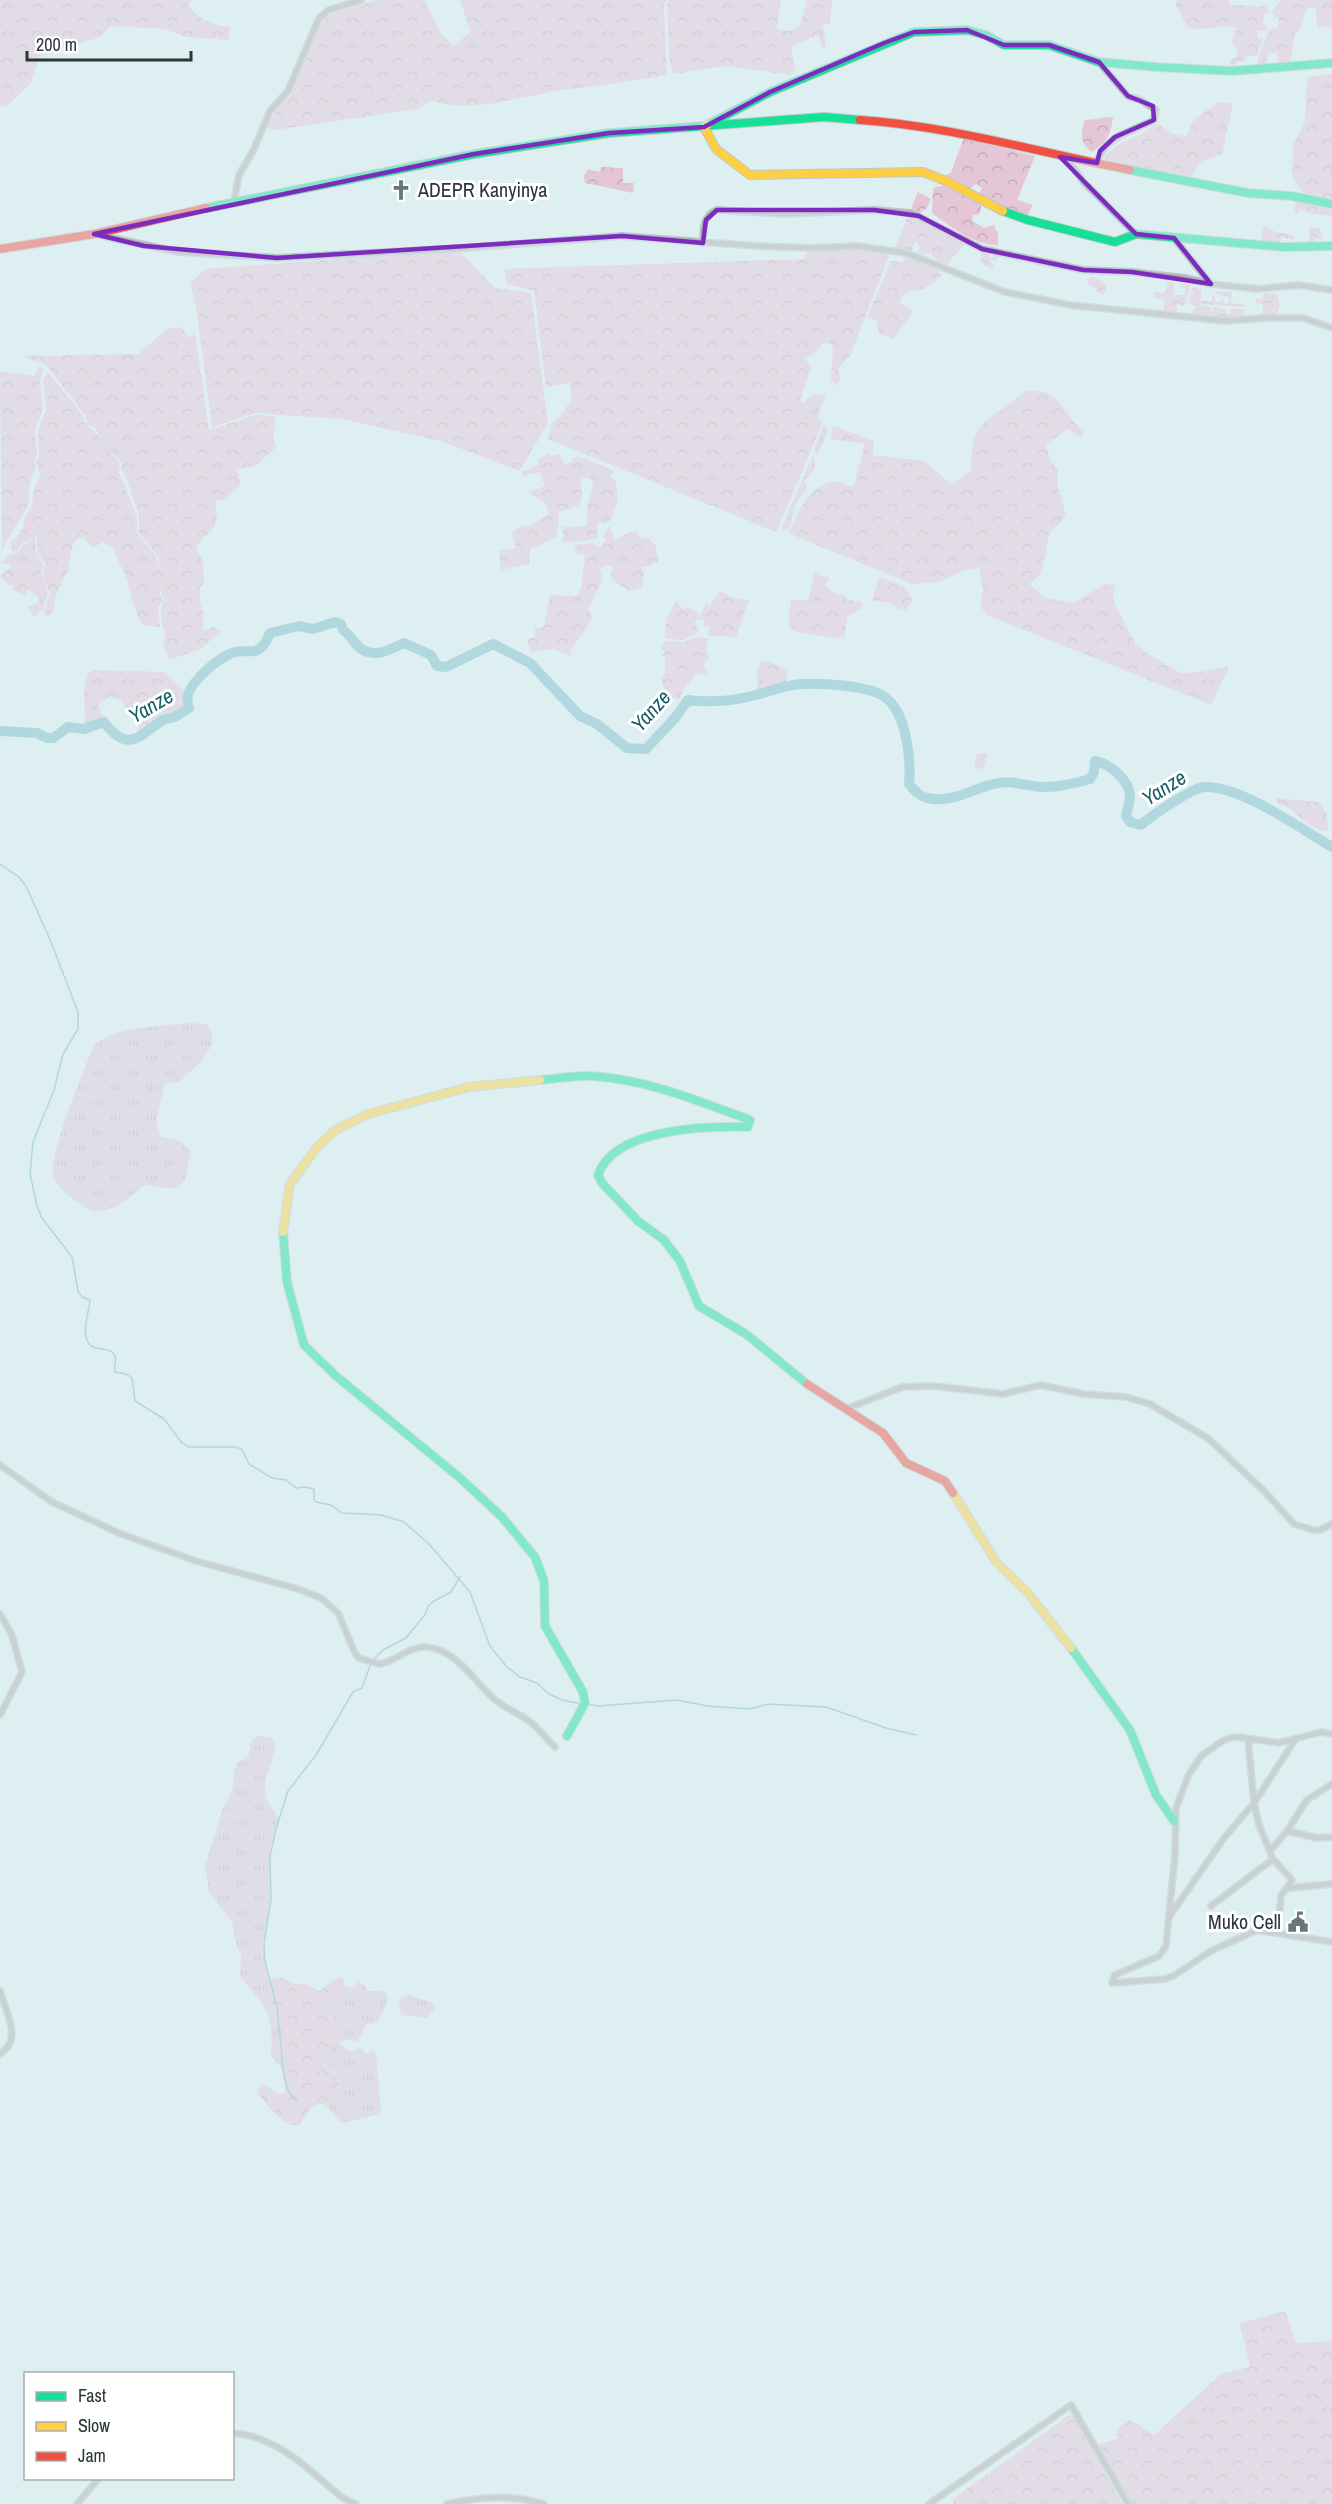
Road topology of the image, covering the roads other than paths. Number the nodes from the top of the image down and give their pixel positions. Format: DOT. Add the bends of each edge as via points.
graph roads {
  1 [pos="361,0"];
  2 [pos="1100,62"];
  3 [pos="1332,63"];
  4 [pos="704,127"];
  5 [pos="1066,158"];
  6 [pos="1097,163"];
  7 [pos="234,201"];
  8 [pos="1332,204"];
  9 [pos="94,234"];
  10 [pos="1136,234"];
  11 [pos="1174,238"];
  12 [pos="703,243"];
  13 [pos="1332,246"];
  14 [pos="0,249"];
  15 [pos="1211,284"];
  16 [pos="1332,290"];
  17 [pos="1332,328"];
  18 [pos="846,1409"];
  19 [pos="0,1465"];
  20 [pos="1332,1524"];
  21 [pos="0,1614"];
  22 [pos="0,1715"];
  23 [pos="1332,1734"];
  24 [pos="567,1736"];
  25 [pos="1248,1739"];
  26 [pos="1295,1740"];
  27 [pos="555,1748"];
  28 [pos="1332,1784"];
  29 [pos="1254,1803"];
  30 [pos="1174,1821"];
  31 [pos="1287,1832"];
  32 [pos="1332,1837"];
  33 [pos="1270,1851"];
  34 [pos="1274,1859"];
  35 [pos="1332,1884"];
  36 [pos="1288,1888"];
  37 [pos="1211,1906"];
  38 [pos="1167,1919"];
  39 [pos="1270,1932"];
  40 [pos="1332,1942"];
  41 [pos="0,1991"];
  42 [pos="0,2054"];
  43 [pos="234,2433"];
  44 [pos="97,2480"];
  45 [pos="77,2504"];
  46 [pos="356,2504"];
  47 [pos="447,2504"];
  48 [pos="544,2504"];
  49 [pos="929,2504"];
  50 [pos="1128,2504"];
  1 -- 7 [label="street" via="329,10 319,18 288,92 270,111 239,175"];
  2 -- 3 [label="main road" via="1232,71"];
  2 -- 4 [label="main road" via="1049,45 1004,45 967,30 914,32 770,92"];
  2 -- 6 [label="street" via="1125,93 1156,110 1154,120 1105,145"];
  4 -- 5 [label="main road" via="824,117 864,119 941,130"];
  4 -- 7 [label="main road" via="609,133 486,152"];
  4 -- 10 [label="main road" via="716,149 750,175 923,172 1028,220 1115,242"];
  5 -- 6 [label="main road"];
  5 -- 10 [label="street" via="1084,182"];
  6 -- 8 [label="main road" via="1248,193"];
  7 -- 9 [label="main road"];
  9 -- 12 [label="street" via="178,252 277,258 622,236"];
  9 -- 14 [label="main road"];
  10 -- 11 [label="main road"];
  11 -- 13 [label="main road" via="1284,247"];
  11 -- 15 [label="street"];
  12 -- 15 [label="street" via="706,220 717,210 783,214 874,210 911,213 982,249 1083,270 1132,272"];
  12 -- 17 [label="street" via="889,250 924,258 973,282 1049,302 1226,321 1303,318"];
  15 -- 16 [label="street" via="1258,289 1298,285"];
  18 -- 20 [label="street" via="902,1387 934,1386 1004,1394 1041,1385 1083,1394 1126,1397 1150,1404 1209,1439 1294,1524 1313,1530"];
  18 -- 24 [label="main road" via="814,1390 746,1334 699,1306 680,1261 664,1240 638,1221 598,1175 611,1153 633,1141 705,1126 748,1127 751,1122 744,1116 674,1092 590,1076 469,1087 407,1103 368,1114 337,1129 317,1147 290,1184 285,1205 287,1282 304,1344 336,1376 460,1478 502,1517 535,1557 544,1581 545,1626 583,1692 585,1703"];
  18 -- 30 [label="main road" via="883,1433 906,1463 945,1481 997,1563 1028,1593 1130,1730 1156,1795"];
  19 -- 27 [label="street" via="52,1502 122,1534 196,1561 321,1598 338,1612 359,1658 379,1664 418,1648 440,1650 511,1712 530,1721"];
  21 -- 22 [label="street" via="12,1635 22,1672"];
  23 -- 26 [label="street" via="1321,1732"];
  25 -- 26 [label="street" via="1279,1743"];
  25 -- 29 [label="street"];
  25 -- 30 [label="street" via="1230,1738 1201,1756 1182,1789"];
  26 -- 29 [label="street"];
  28 -- 31 [label="street" via="1307,1800"];
  29 -- 33 [label="street"];
  29 -- 38 [label="street" via="1217,1846"];
  30 -- 38 [label="street"];
  31 -- 32 [label="street"];
  31 -- 33 [label="street"];
  33 -- 34 [label="street"];
  34 -- 36 [label="street" via="1290,1876 1292,1883"];
  34 -- 37 [label="street"];
  35 -- 36 [label="street"];
  36 -- 39 [label="street" via="1281,1896 1279,1918"];
  38 -- 39 [label="street" via="1166,1946 1159,1956 1121,1971 1113,1983 1165,1979 1250,1932"];
  39 -- 40 [label="street"];
  41 -- 42 [label="street" via="13,2036 10,2046"];
  43 -- 46 [label="street" via="253,2435 281,2448 335,2493"];
  44 -- 45 [label="street"];
  47 -- 48 [label="street" via="482,2496"];
  49 -- 50 [label="street" via="1071,2405"];
}
